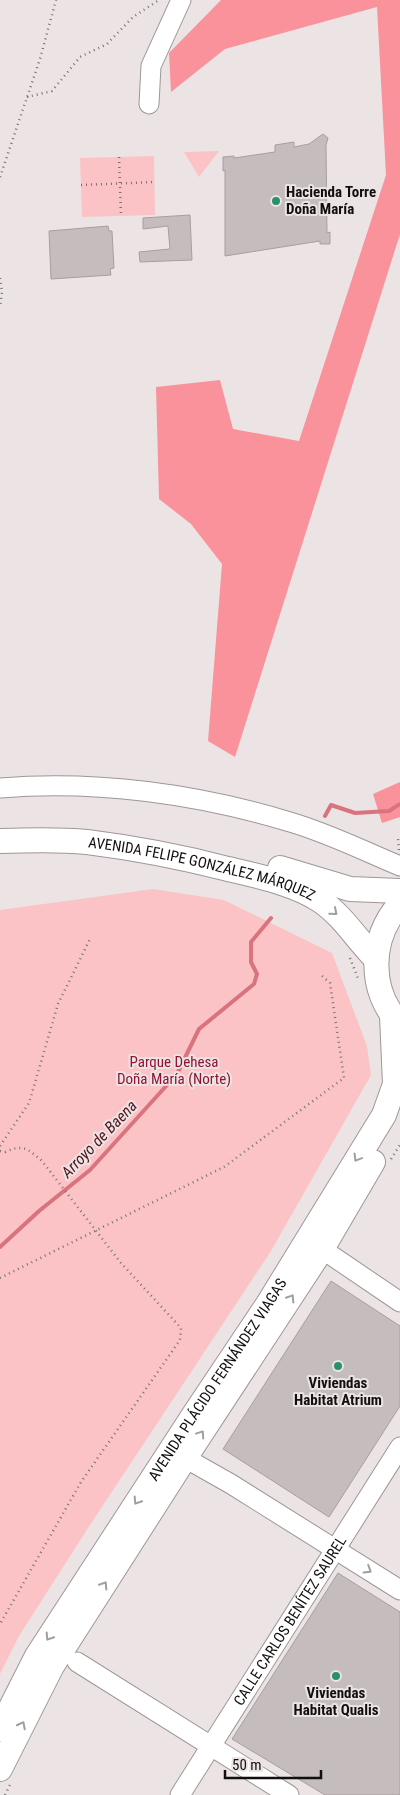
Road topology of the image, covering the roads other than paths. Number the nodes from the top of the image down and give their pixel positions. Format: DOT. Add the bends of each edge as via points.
graph roads {
  1 [pos="181,0"];
  2 [pos="149,104"];
  3 [pos="0,788"];
  4 [pos="0,825"];
  5 [pos="0,841"];
  6 [pos="400,866"];
  7 [pos="400,891"];
  8 [pos="400,904"];
  9 [pos="376,959"];
  10 [pos="396,1020"];
  11 [pos="400,1117"];
  12 [pos="322,1249"];
  13 [pos="400,1302"];
  14 [pos="400,1447"];
  15 [pos="185,1458"];
  16 [pos="336,1550"];
  17 [pos="400,1590"];
  18 [pos="77,1662"];
  19 [pos="0,1729"];
  20 [pos="211,1747"];
  21 [pos="0,1769"];
  22 [pos="180,1795"];
  23 [pos="289,1795"];
  1 -- 2 [label="street" via="151,66"];
  3 -- 6 [label="street" via="82,786 173,795 290,822"];
  4 -- 7 [label="main road, AVENIDA FELIPE GONZÁLEZ MÁRQUEZ" via="87,827 162,838 197,844 350,889"];
  5 -- 9 [label="main road, AVENIDA FELIPE GONZÁLEZ MÁRQUEZ, one-way" via="86,842 157,853 258,876 321,901 341,918"];
  8 -- 9 [label="main road" via="384,927"];
  9 -- 10 [label="main road" via="381,994"];
  10 -- 19 [label="main road, AVENIDA PLÁCIDO FERNÁNDEZ VIAGAS, one-way" via="395,1084 384,1115 268,1304 37,1656"];
  11 -- 12 [label="main road, AVENIDA PLÁCIDO FERNÁNDEZ VIAGAS"];
  12 -- 13 [label="street"];
  15 -- 12 [label="main road, AVENIDA PLÁCIDO FERNÁNDEZ VIAGAS, one-way"];
  14 -- 16 [label="street, CALLE CARLOS BENÍTEZ SAUREL"];
  15 -- 16 [label="street"];
  21 -- 15 [label="main road, AVENIDA PLÁCIDO FERNÁNDEZ VIAGAS, one-way" via="52,1666"];
  16 -- 17 [label="street, one-way"];
  16 -- 20 [label="street, CALLE CARLOS BENÍTEZ SAUREL"];
  18 -- 20 [label="street"];
  20 -- 22 [label="street, CALLE CARLOS BENÍTEZ SAUREL"];
  20 -- 23 [label="street"];
}
